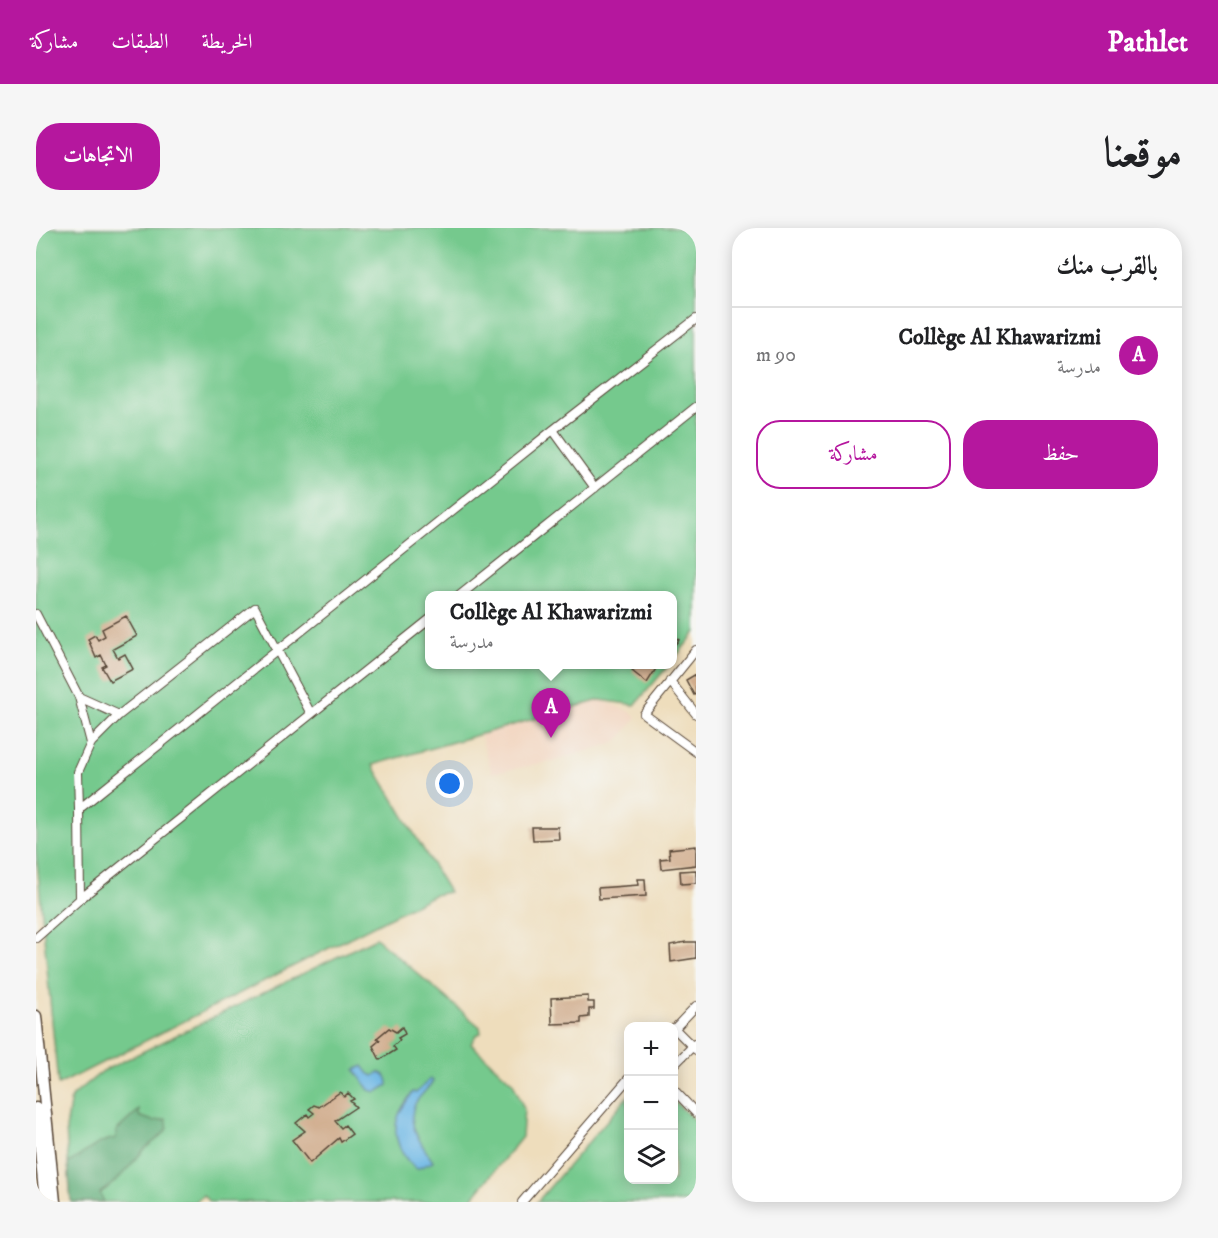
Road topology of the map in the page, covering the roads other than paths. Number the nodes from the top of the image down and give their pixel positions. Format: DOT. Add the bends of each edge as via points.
graph roads {
  1 [pos="696,320"];
  2 [pos="696,406"];
  3 [pos="553,430"];
  4 [pos="595,488"];
  5 [pos="465,591"];
  6 [pos="36,614"];
  7 [pos="425,622"];
  8 [pos="277,650"];
  9 [pos="696,650"];
  10 [pos="670,681"];
  11 [pos="79,698"];
  12 [pos="311,714"];
  13 [pos="696,714"];
  14 [pos="119,715"];
  15 [pos="90,743"];
  16 [pos="696,752"];
  17 [pos="79,809"];
  18 [pos="80,899"];
  19 [pos="36,938"];
  20 [pos="696,1006"];
  21 [pos="36,1016"];
  22 [pos="678,1024"];
  23 [pos="678,1032"];
  24 [pos="695,1047"];
  25 [pos="678,1062"];
  26 [pos="624,1084"];
  27 [pos="678,1094"];
  28 [pos="36,1108"];
  29 [pos="694,1108"];
  30 [pos="45,1202"];
  31 [pos="55,1202"];
  32 [pos="522,1202"];
  1 -- 3 [label="street"];
  2 -- 4 [label="street"];
  3 -- 4 [label="street"];
  3 -- 8 [label="street"];
  4 -- 5 [label="street"];
  6 -- 11 [label="street"];
  7 -- 12 [label="street"];
  8 -- 12 [label="street"];
  8 -- 14 [label="street" via="255,608"];
  8 -- 17 [label="street"];
  9 -- 10 [label="street"];
  10 -- 13 [label="street"];
  10 -- 16 [label="street" via="644,714"];
  11 -- 14 [label="street"];
  11 -- 15 [label="street"];
  12 -- 18 [label="street"];
  14 -- 15 [label="street"];
  15 -- 17 [label="street" via="78,772"];
  17 -- 18 [label="street"];
  18 -- 19 [label="street"];
  20 -- 22 [label="street"];
  21 -- 31 [label="main road"];
  23 -- 24 [label="street"];
  24 -- 25 [label="street"];
  26 -- 32 [label="street"];
  27 -- 29 [label="street"];
  28 -- 30 [label="main road"];
}
